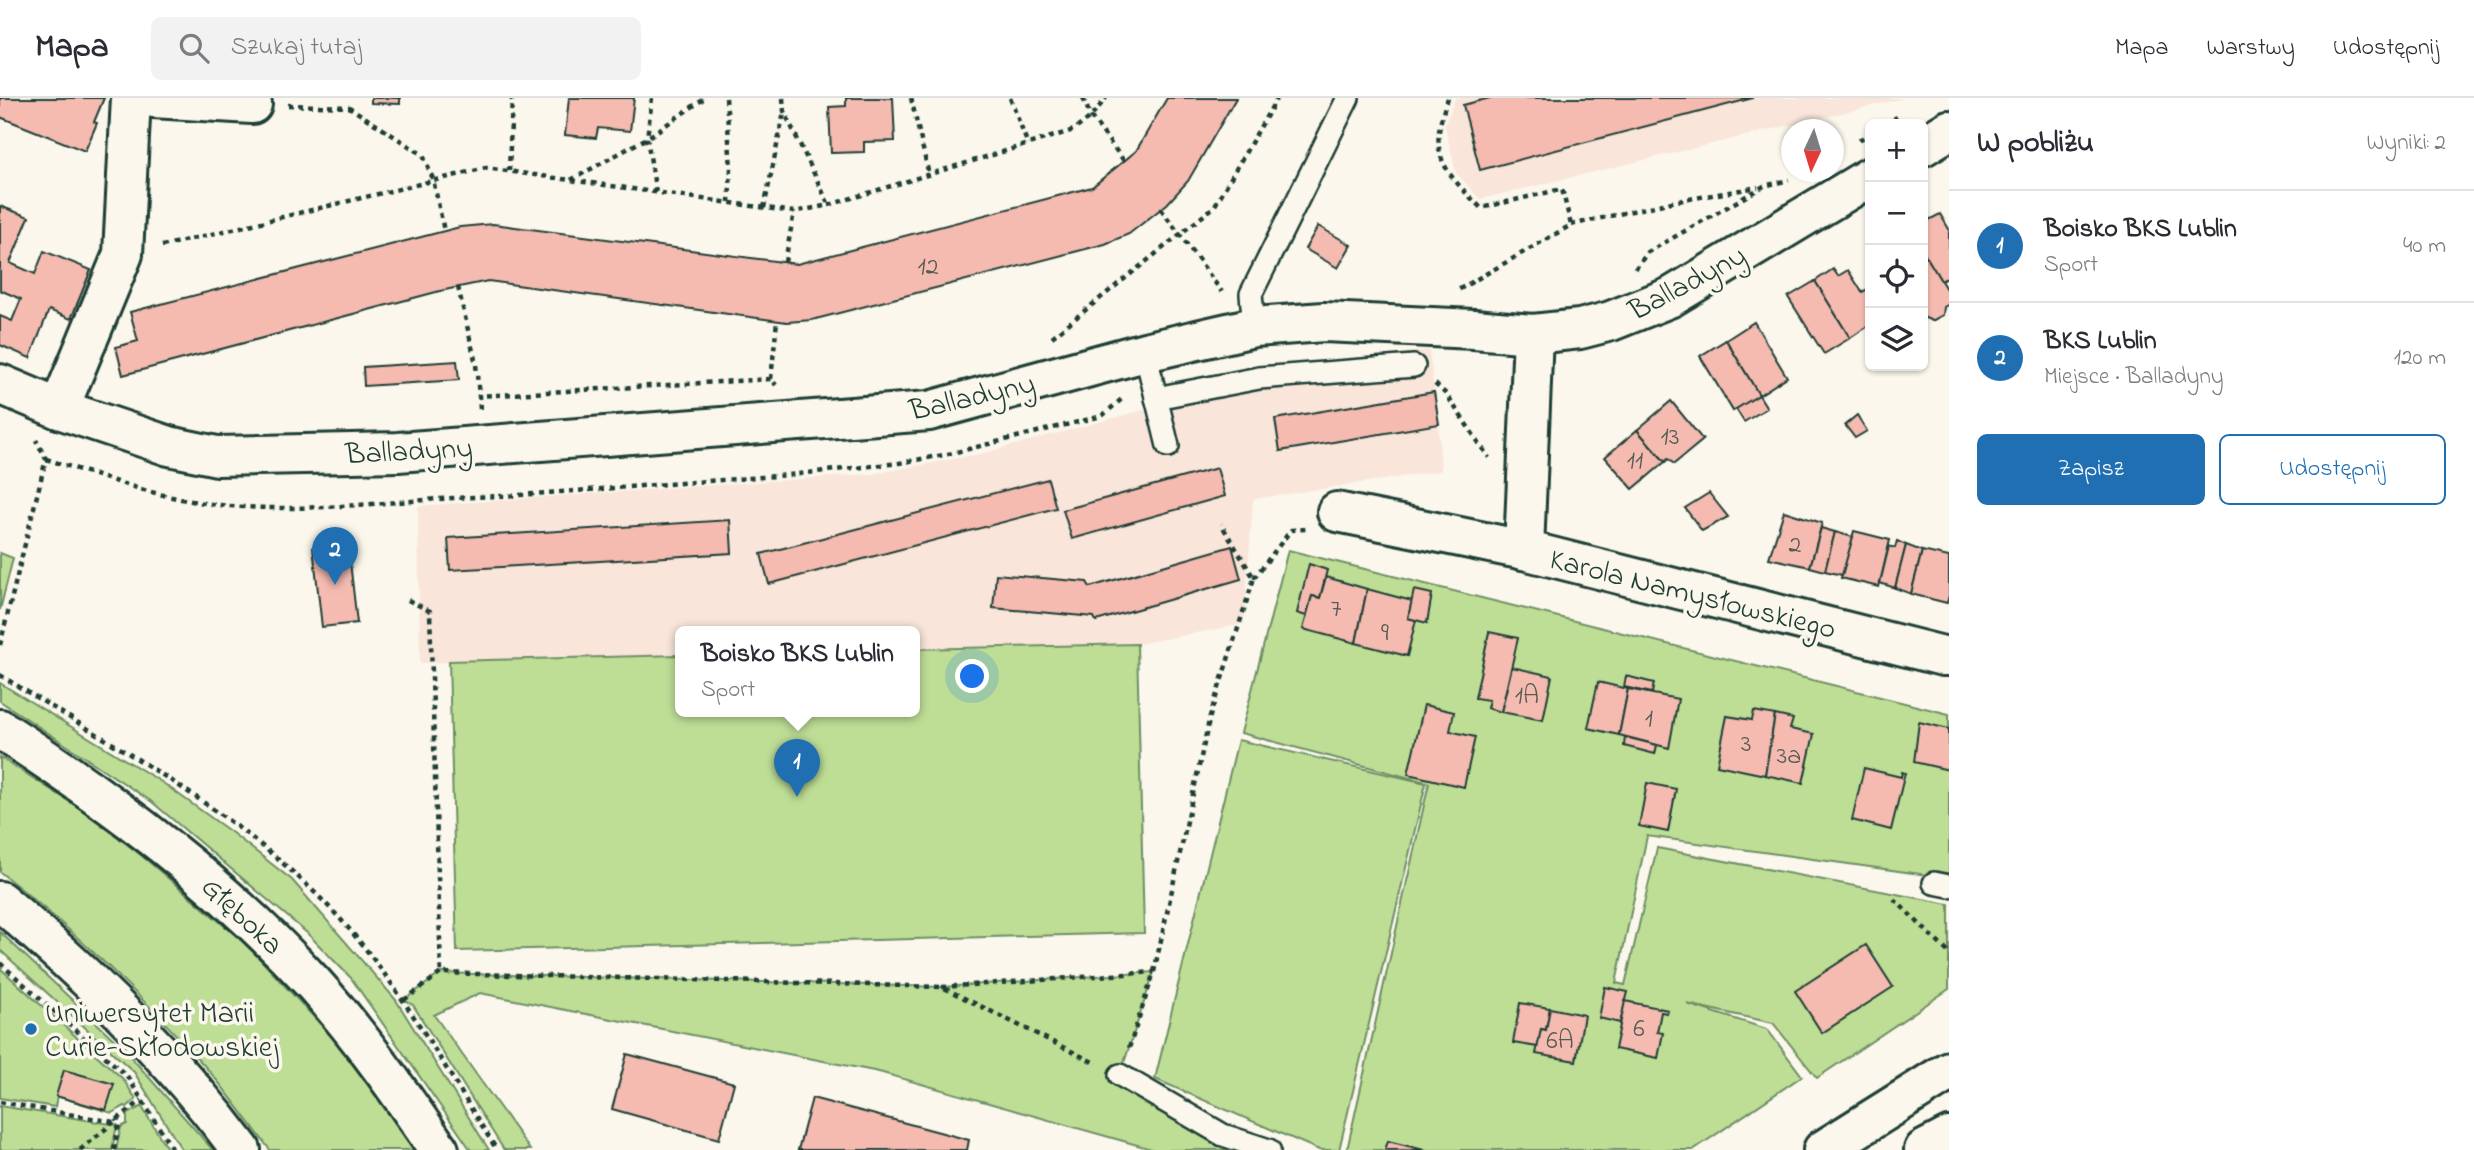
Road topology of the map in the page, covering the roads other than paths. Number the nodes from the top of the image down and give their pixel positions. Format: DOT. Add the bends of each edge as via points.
graph roads {
  1 [pos="131,98"];
  2 [pos="153,98"];
  3 [pos="1348,98"];
  4 [pos="252,104"];
  5 [pos="1949,130"];
  6 [pos="1928,143"];
  7 [pos="1865,180"];
  8 [pos="1252,311"];
  9 [pos="1533,334"];
  10 [pos="1148,363"];
  11 [pos="1413,366"];
  12 [pos="0,384"];
  13 [pos="1156,398"];
  14 [pos="47,423"];
  15 [pos="1168,446"];
  16 [pos="1324,520"];
  17 [pos="1524,550"];
  18 [pos="1949,656"];
  19 [pos="0,729"];
  20 [pos="0,901"];
  21 [pos="1949,1071"];
  22 [pos="1120,1075"];
  23 [pos="1949,1137"];
  24 [pos="241,1150"];
  25 [pos="439,1150"];
  26 [pos="1269,1150"];
  27 [pos="1823,1150"];
  28 [pos="1924,1150"];
  1 -- 14 [label="street" via="123,254"];
  2 -- 4 [label="street"];
  3 -- 8 [label="lane"];
  5 -- 6 [label="street"];
  7 -- 9 [label="street, Balladyny" via="1671,297 1611,321"];
  8 -- 9 [label="street, Balladyny" via="1324,322"];
  8 -- 10 [label="street, Balladyny"];
  9 -- 17 [label="street, Karola Namysłowskiego"];
  10 -- 13 [label="lane"];
  10 -- 14 [label="street, Balladyny" via="929,411 398,452 217,456"];
  11 -- 13 [label="lane" via="1259,378"];
  12 -- 14 [label="street, Balladyny"];
  13 -- 15 [label="lane"];
  16 -- 17 [label="street"];
  17 -- 18 [label="street, Karola Namysłowskiego"];
  19 -- 25 [label="street, Głęboka" via="172,850 270,939 363,1045"];
  20 -- 24 [label="street" via="99,990"];
  21 -- 27 [label="street"];
  22 -- 26 [label="lane" via="1223,1135"];
  23 -- 28 [label="street"];
}
